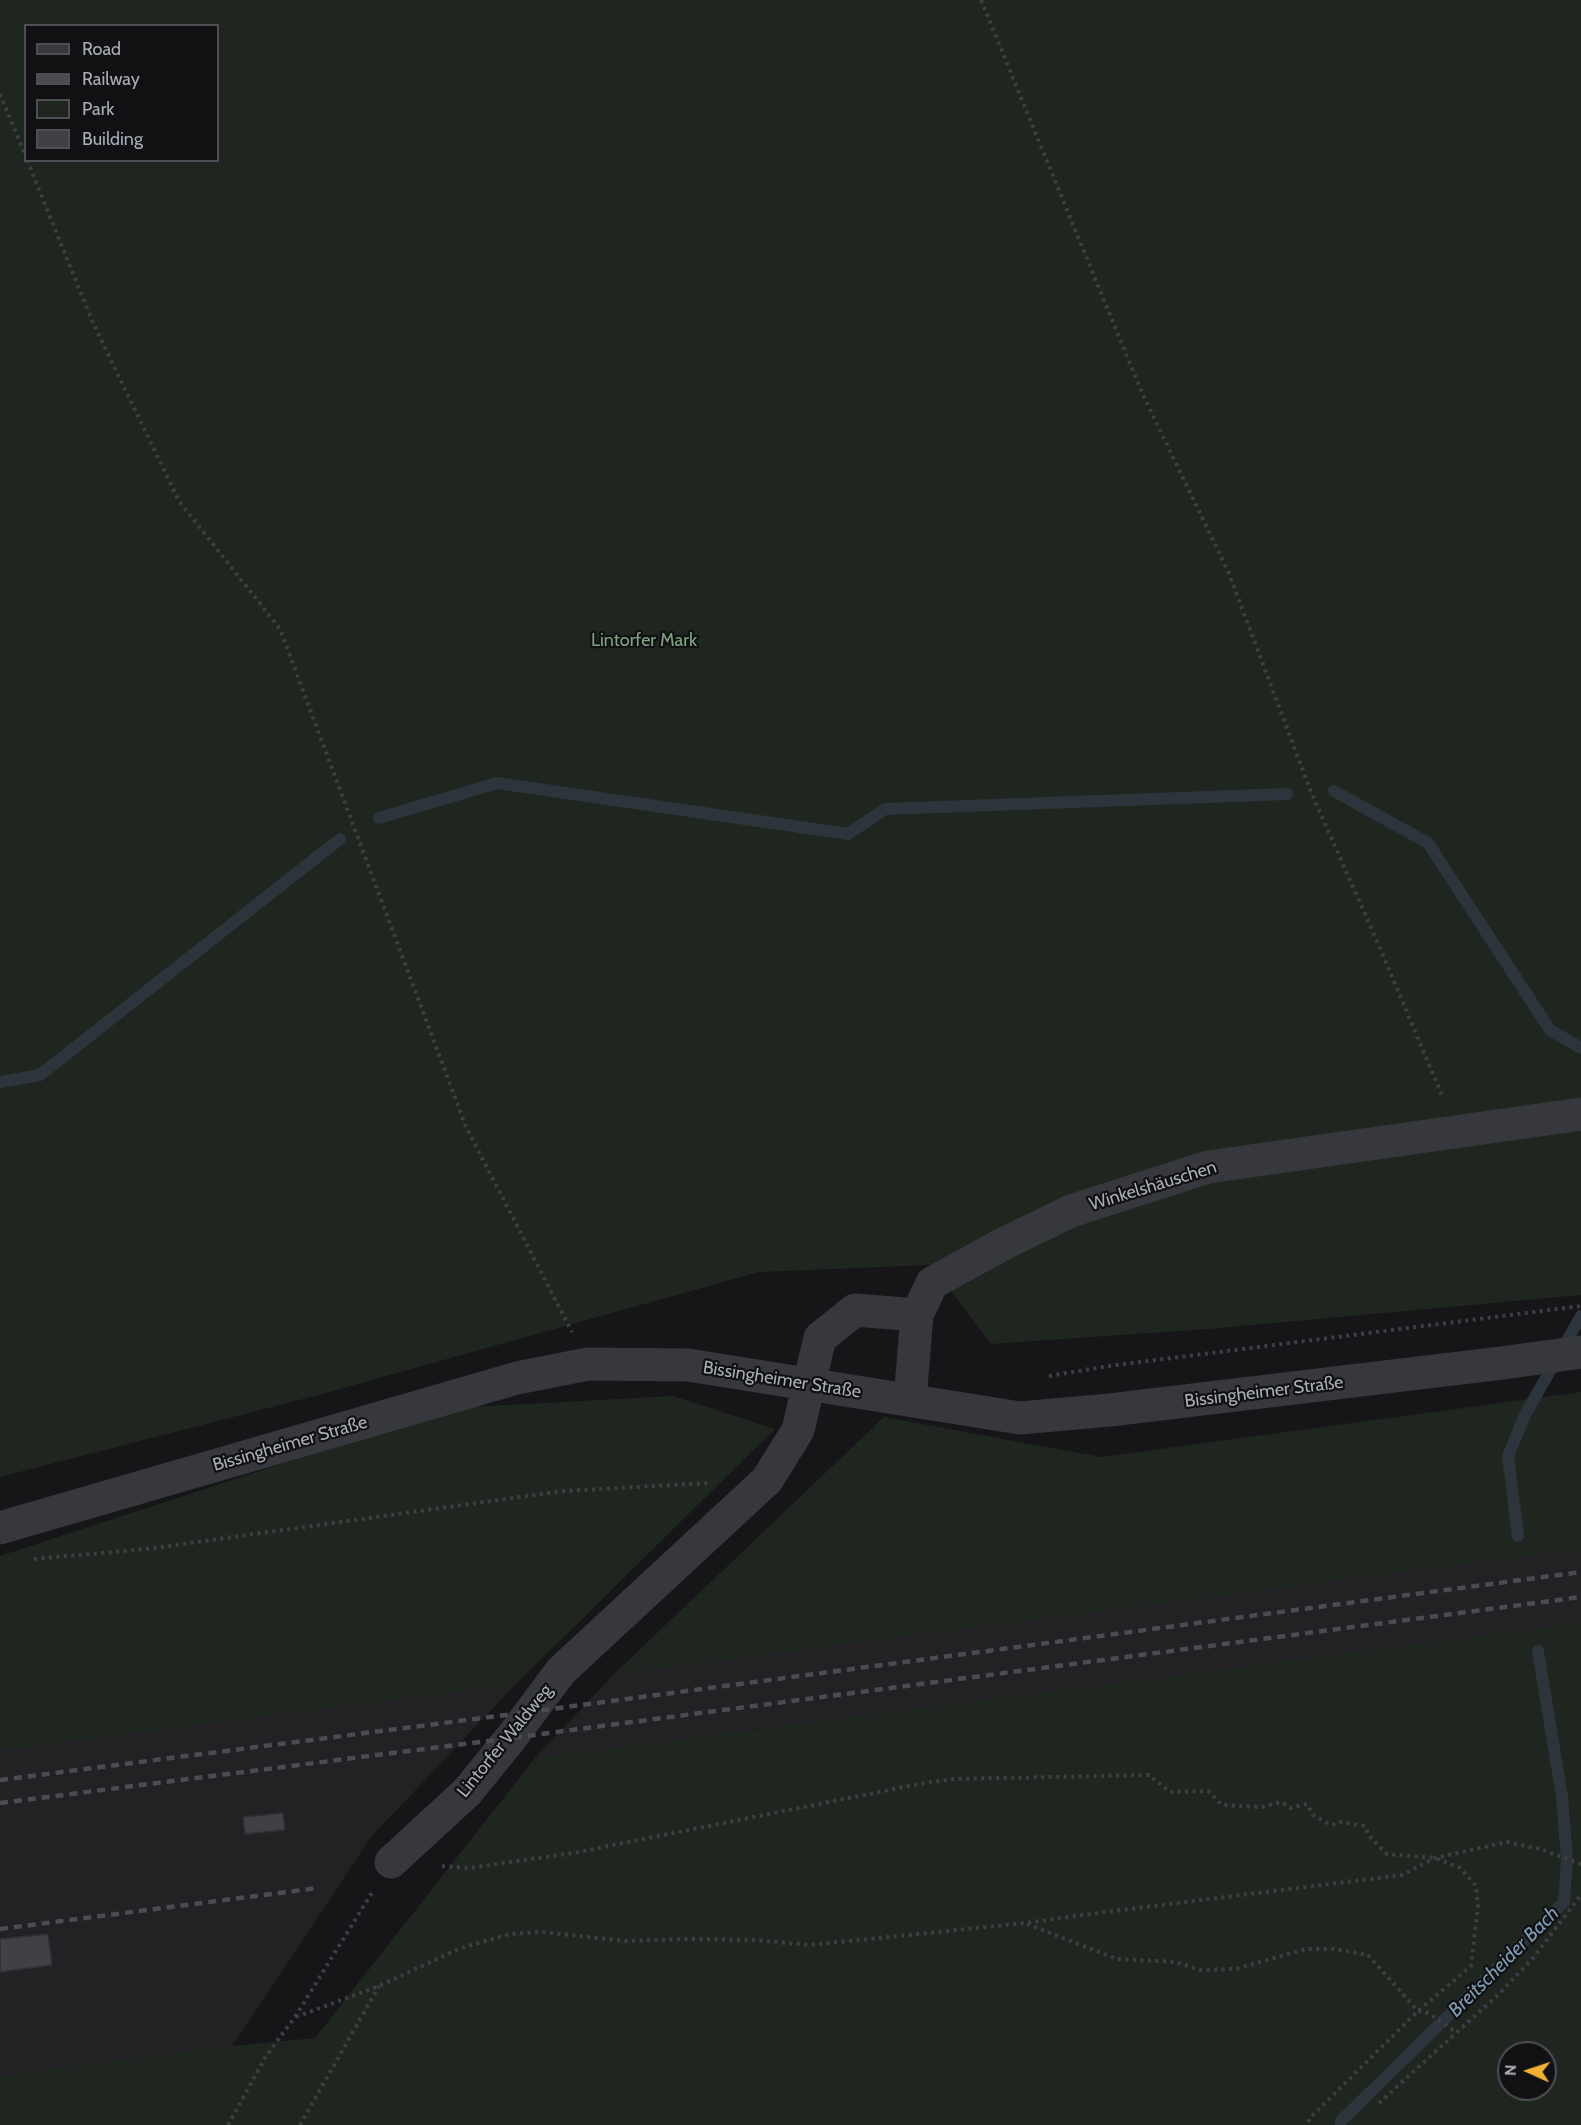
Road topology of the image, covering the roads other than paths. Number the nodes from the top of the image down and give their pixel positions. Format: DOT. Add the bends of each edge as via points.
graph roads {
  1 [pos="1581,1114"];
  2 [pos="916,1315"];
  3 [pos="1581,1352"];
  4 [pos="809,1384"];
  5 [pos="910,1400"];
  6 [pos="0,1528"];
  7 [pos="391,1862"];
  1 -- 2 [label="street, Winkelshäuschen" via="1208,1167 1071,1211 1005,1243 932,1283"];
  2 -- 4 [label="street, Lintorfer Waldweg" via="855,1310 820,1338"];
  2 -- 5 [label="street, Winkelshäuschen"];
  3 -- 5 [label="street, Bissingheimer Straße" via="1020,1418"];
  4 -- 5 [label="street, Bissingheimer Straße"];
  4 -- 6 [label="street, Bissingheimer Straße" via="688,1365 588,1364 517,1378"];
  4 -- 7 [label="street, Lintorfer Waldweg" via="798,1430 767,1480 561,1671 467,1792"];
}
